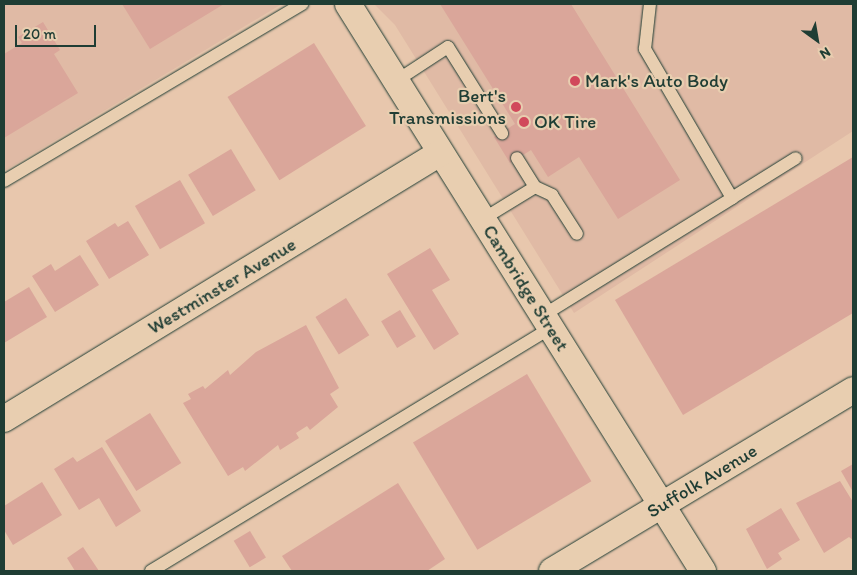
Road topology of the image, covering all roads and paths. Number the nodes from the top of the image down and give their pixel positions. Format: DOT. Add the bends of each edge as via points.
graph roads {
  1 [pos="302,4"];
  2 [pos="348,4"];
  3 [pos="650,4"];
  4 [pos="396,82"];
  5 [pos="502,132"];
  6 [pos="440,154"];
  7 [pos="517,158"];
  8 [pos="796,158"];
  9 [pos="4,181"];
  10 [pos="534,187"];
  11 [pos="732,198"];
  12 [pos="483,219"];
  13 [pos="577,234"];
  14 [pos="546,322"];
  15 [pos="853,390"];
  16 [pos="4,419"];
  17 [pos="662,505"];
  18 [pos="151,571"];
  19 [pos="552,571"];
  20 [pos="704,571"];
  1 -- 9 [label="lane"];
  2 -- 4 [label="street, Cambridge Street"];
  3 -- 11 [label="lane" via="645,49"];
  4 -- 5 [label="lane" via="448,47"];
  4 -- 6 [label="street, Cambridge Street"];
  6 -- 12 [label="street, Cambridge Street"];
  6 -- 16 [label="street, Westminster Avenue"];
  7 -- 10 [label="lane"];
  8 -- 11 [label="lane"];
  10 -- 12 [label="lane"];
  10 -- 13 [label="lane" via="552,195"];
  11 -- 14 [label="lane"];
  12 -- 14 [label="street, Cambridge Street"];
  14 -- 17 [label="street, Cambridge Street"];
  14 -- 18 [label="lane"];
  15 -- 17 [label="street, Suffolk Avenue"];
  17 -- 19 [label="street, Suffolk Avenue"];
  17 -- 20 [label="street, Cambridge Street"];
}
